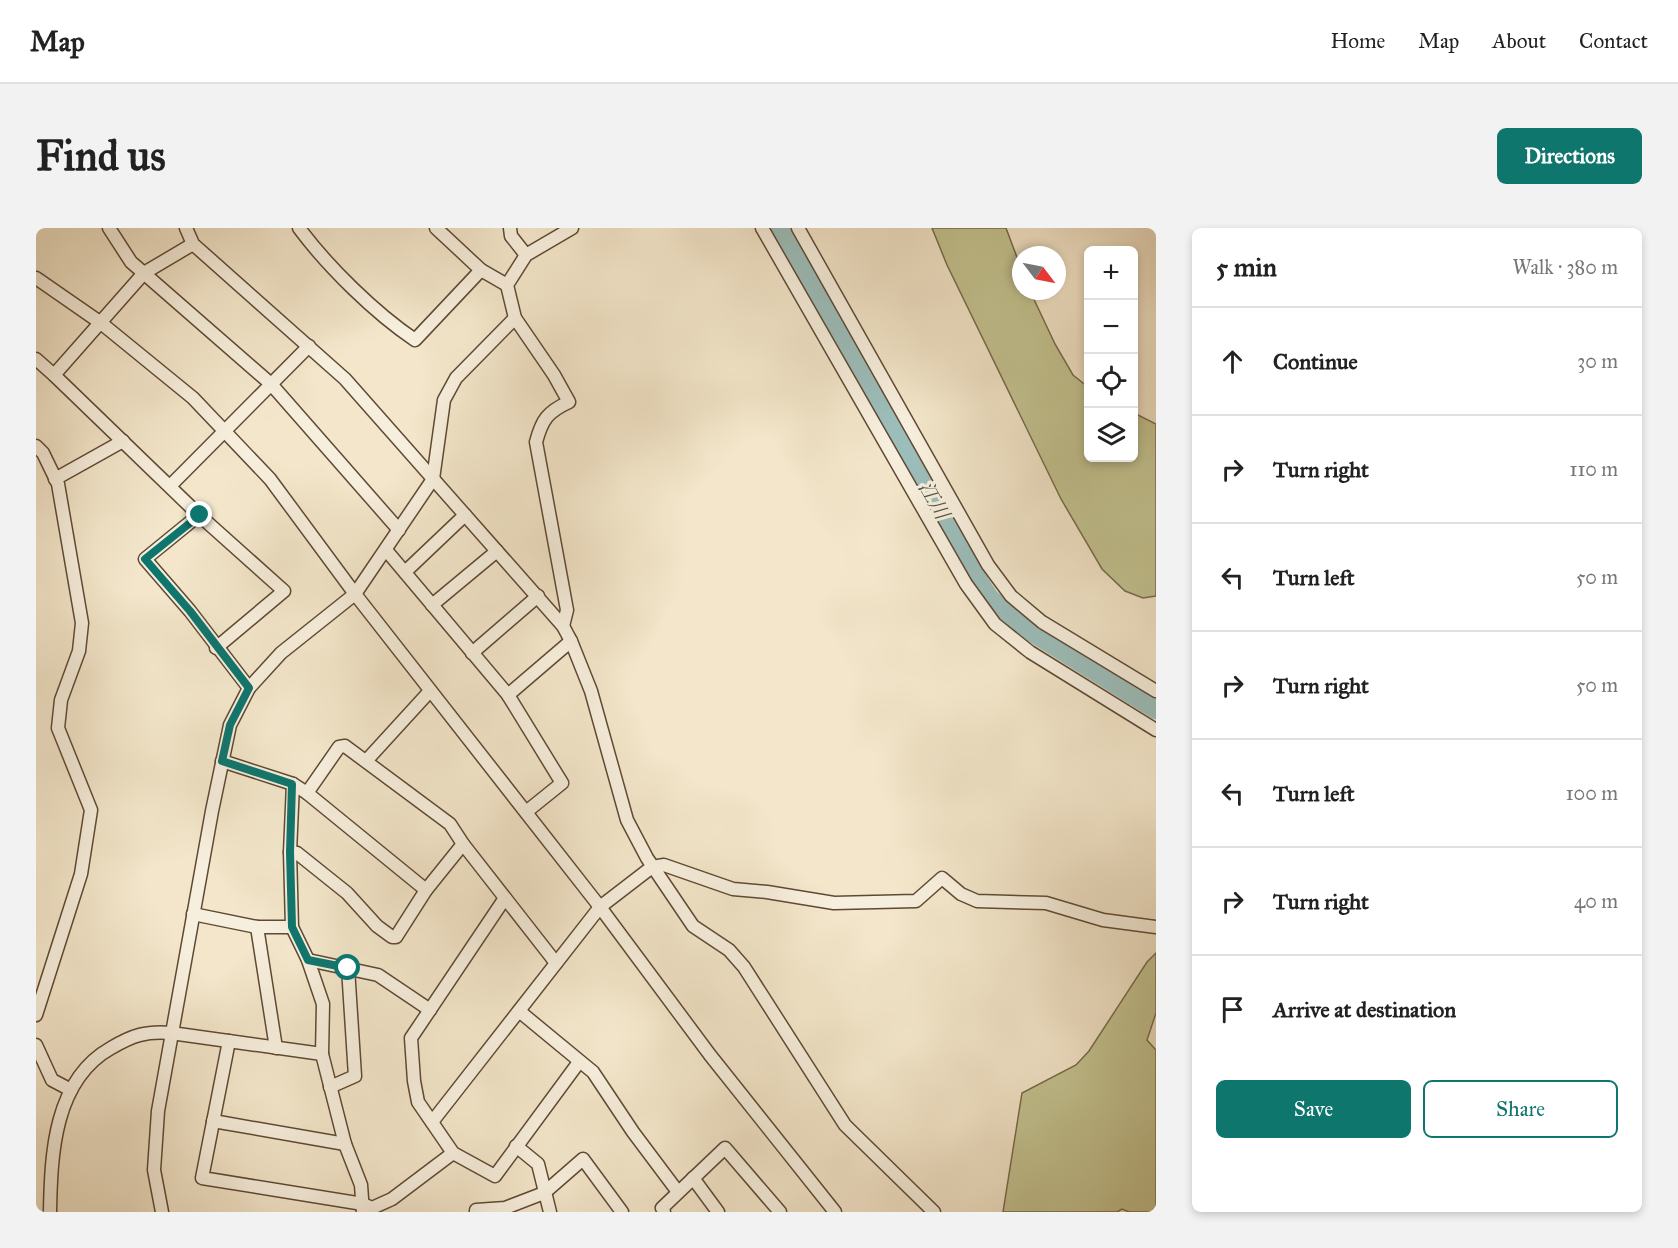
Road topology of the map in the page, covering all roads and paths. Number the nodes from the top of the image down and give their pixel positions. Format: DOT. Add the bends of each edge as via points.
graph roads {
  1 [pos="109,228"];
  2 [pos="186,228"];
  3 [pos="299,228"];
  4 [pos="436,228"];
  5 [pos="510,228"];
  6 [pos="572,228"];
  7 [pos="762,228"];
  8 [pos="798,228"];
  9 [pos="194,244"];
  10 [pos="526,255"];
  11 [pos="481,270"];
  12 [pos="144,273"];
  13 [pos="36,278"];
  14 [pos="507,285"];
  15 [pos="515,318"];
  16 [pos="101,323"];
  17 [pos="309,346"];
  18 [pos="36,359"];
  19 [pos="54,375"];
  20 [pos="272,384"];
  21 [pos="224,431"];
  22 [pos="123,441"];
  23 [pos="36,446"];
  24 [pos="56,478"];
  25 [pos="433,479"];
  26 [pos="170,486"];
  27 [pos="200,515"];
  28 [pos="465,515"];
  29 [pos="399,530"];
  30 [pos="386,550"];
  31 [pos="497,551"];
  32 [pos="405,572"];
  33 [pos="355,594"];
  34 [pos="538,596"];
  35 [pos="432,605"];
  36 [pos="563,626"];
  37 [pos="571,641"];
  38 [pos="216,648"];
  39 [pos="472,653"];
  40 [pos="249,688"];
  41 [pos="430,691"];
  42 [pos="1156,691"];
  43 [pos="508,695"];
  44 [pos="1156,730"];
  45 [pos="222,761"];
  46 [pos="366,761"];
  47 [pos="292,784"];
  48 [pos="307,793"];
  49 [pos="526,812"];
  50 [pos="463,844"];
  51 [pos="290,852"];
  52 [pos="652,867"];
  53 [pos="426,890"];
  54 [pos="505,898"];
  55 [pos="600,907"];
  56 [pos="193,914"];
  57 [pos="257,927"];
  58 [pos="292,927"];
  59 [pos="1156,927"];
  60 [pos="308,960"];
  61 [pos="556,963"];
  62 [pos="348,968"];
  63 [pos="430,1010"];
  64 [pos="519,1011"];
  65 [pos="36,1015"];
  66 [pos="171,1033"];
  67 [pos="229,1041"];
  68 [pos="36,1045"];
  69 [pos="276,1048"];
  70 [pos="322,1054"];
  71 [pos="579,1062"];
  72 [pos="330,1087"];
  73 [pos="70,1090"];
  74 [pos="213,1121"];
  75 [pos="432,1122"];
  76 [pos="345,1144"];
  77 [pos="516,1146"];
  78 [pos="453,1153"];
  79 [pos="693,1178"];
  80 [pos="678,1192"];
  81 [pos="544,1193"];
  82 [pos="363,1208"];
  83 [pos="661,1211"];
  84 [pos="50,1212"];
  85 [pos="162,1212"];
  86 [pos="476,1212"];
  87 [pos="550,1212"];
  88 [pos="622,1212"];
  89 [pos="718,1212"];
  90 [pos="780,1212"];
  91 [pos="835,1212"];
  92 [pos="934,1212"];
  1 -- 12 [label="street" via="131,262"];
  2 -- 9 [label="street"];
  3 -- 11 [label="street" via="334,269 393,325 415,340"];
  4 -- 11 [label="street"];
  5 -- 10 [label="street" via="511,236"];
  6 -- 10 [label="street"];
  7 -- 44 [label="street" via="966,584 995,624 1030,652"];
  8 -- 42 [label="street" via="988,565 1011,596 1042,621"];
  9 -- 12 [label="street"];
  9 -- 17 [label="street"];
  10 -- 14 [label="street"];
  11 -- 14 [label="street"];
  12 -- 16 [label="street"];
  12 -- 20 [label="street"];
  13 -- 16 [label="street"];
  14 -- 15 [label="street"];
  15 -- 25 [label="street" via="456,378 444,400"];
  15 -- 36 [label="street" via="569,402 557,407 542,423 536,442 567,610"];
  16 -- 19 [label="street"];
  16 -- 21 [label="street" via="193,398"];
  17 -- 20 [label="street"];
  17 -- 25 [label="street" via="345,379"];
  18 -- 19 [label="street"];
  19 -- 22 [label="street"];
  20 -- 21 [label="street"];
  20 -- 29 [label="street"];
  21 -- 26 [label="street"];
  21 -- 33 [label="street" via="270,479"];
  22 -- 24 [label="street"];
  22 -- 26 [label="street"];
  23 -- 24 [label="street"];
  24 -- 65 [label="street" via="82,623 80,651 61,700 58,728 91,810 81,874"];
  25 -- 28 [label="street"];
  25 -- 29 [label="street"];
  26 -- 27 [label="street"];
  27 -- 38 [label="street" via="145,559"];
  27 -- 38 [label="street" via="284,591"];
  28 -- 31 [label="street"];
  28 -- 32 [label="street"];
  29 -- 30 [label="street"];
  30 -- 32 [label="street"];
  30 -- 33 [label="street"];
  31 -- 34 [label="street"];
  31 -- 35 [label="street"];
  32 -- 35 [label="street"];
  33 -- 40 [label="street" via="281,653"];
  33 -- 41 [label="street"];
  34 -- 36 [label="street"];
  34 -- 39 [label="street"];
  35 -- 39 [label="street"];
  36 -- 37 [label="street"];
  37 -- 43 [label="street"];
  37 -- 52 [label="street" via="591,691 627,820"];
  38 -- 40 [label="street"];
  39 -- 43 [label="street"];
  40 -- 45 [label="street" via="230,725"];
  41 -- 46 [label="street"];
  41 -- 49 [label="street"];
  43 -- 49 [label="street" via="562,783"];
  45 -- 47 [label="street"];
  45 -- 56 [label="street"];
  46 -- 48 [label="street" via="345,746 339,747"];
  46 -- 50 [label="street" via="450,824"];
  47 -- 48 [label="street"];
  47 -- 51 [label="street"];
  48 -- 53 [label="street"];
  49 -- 55 [label="street"];
  50 -- 53 [label="street"];
  50 -- 54 [label="street"];
  51 -- 53 [label="street" via="297,853 347,892 392,938"];
  51 -- 58 [label="street"];
  52 -- 55 [label="street"];
  52 -- 59 [label="street" via="664,865 733,889 834,903 916,901 942,878 977,901 1046,903 1103,920"];
  52 -- 92 [label="street" via="693,926 729,950 744,967 844,1125"];
  54 -- 61 [label="street"];
  54 -- 63 [label="street"];
  55 -- 61 [label="street"];
  55 -- 91 [label="street" via="710,1055"];
  56 -- 57 [label="street"];
  56 -- 66 [label="street"];
  57 -- 58 [label="street"];
  57 -- 69 [label="street"];
  58 -- 60 [label="street"];
  60 -- 62 [label="street"];
  60 -- 70 [label="street" via="323,1004"];
  61 -- 64 [label="street"];
  62 -- 63 [label="street" via="378,975"];
  62 -- 72 [label="street" via="355,1076"];
  63 -- 75 [label="street" via="411,1038 418,1102"];
  64 -- 71 [label="street"];
  64 -- 75 [label="street"];
  66 -- 67 [label="street"];
  66 -- 73 [label="street" via="150,1032 106,1050 87,1065"];
  66 -- 85 [label="street" via="158,1112 154,1170"];
  67 -- 69 [label="street"];
  67 -- 74 [label="street"];
  68 -- 73 [label="street" via="52,1080"];
  69 -- 70 [label="street"];
  70 -- 72 [label="street"];
  71 -- 77 [label="street"];
  71 -- 80 [label="street" via="593,1072"];
  72 -- 76 [label="street"];
  73 -- 84 [label="street" via="56,1131"];
  74 -- 76 [label="street"];
  74 -- 82 [label="street" via="202,1178"];
  75 -- 78 [label="street"];
  76 -- 82 [label="street" via="361,1185"];
  77 -- 78 [label="street" via="495,1176"];
  77 -- 81 [label="street" via="538,1164"];
  78 -- 82 [label="street" via="392,1199"];
  79 -- 80 [label="street"];
  79 -- 89 [label="street"];
  79 -- 90 [label="street" via="725,1148"];
  80 -- 83 [label="street"];
  81 -- 86 [label="street" via="505,1208"];
  81 -- 87 [label="street"];
  81 -- 88 [label="street" via="583,1159"];
}
